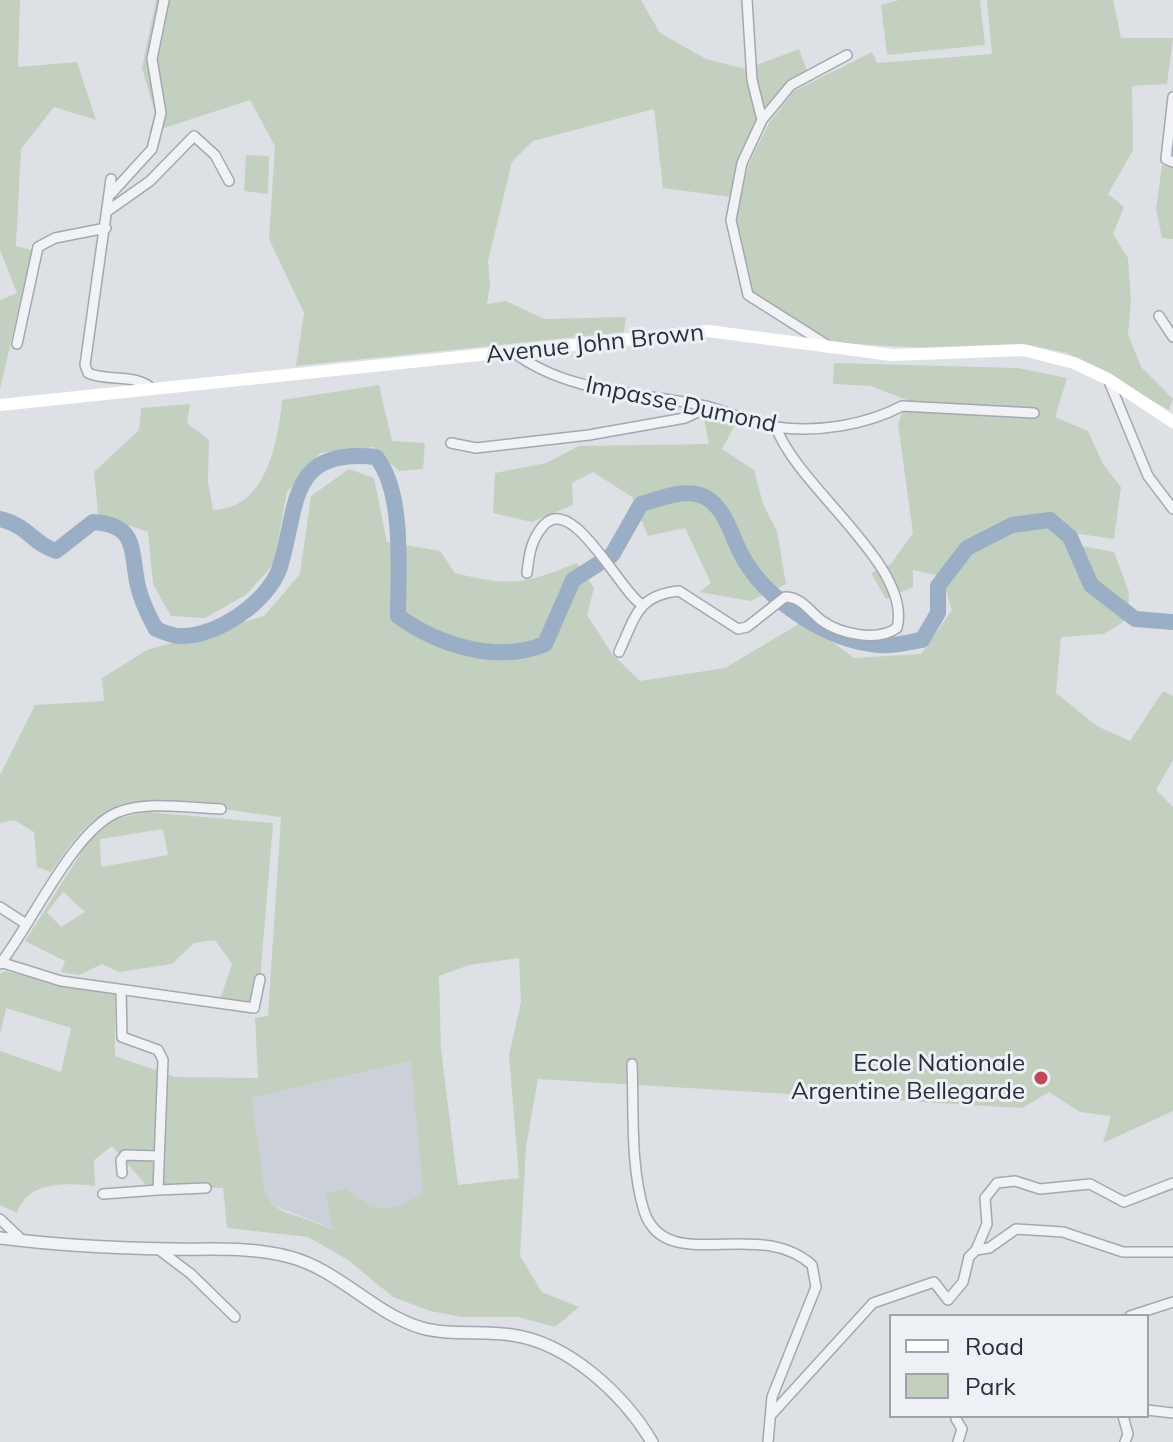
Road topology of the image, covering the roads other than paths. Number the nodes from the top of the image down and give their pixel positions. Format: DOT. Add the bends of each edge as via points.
graph roads {
  1 [pos="164,0"];
  2 [pos="747,0"];
  3 [pos="847,55"];
  4 [pos="1173,97"];
  5 [pos="762,120"];
  6 [pos="1173,162"];
  7 [pos="111,179"];
  8 [pos="229,181"];
  9 [pos="111,194"];
  10 [pos="109,210"];
  11 [pos="106,228"];
  12 [pos="1159,316"];
  13 [pos="1173,337"];
  14 [pos="17,344"];
  15 [pos="831,348"];
  16 [pos="513,352"];
  17 [pos="1108,379"];
  18 [pos="154,391"];
  19 [pos="0,405"];
  20 [pos="702,406"];
  21 [pos="1034,413"];
  22 [pos="1173,422"];
  23 [pos="776,427"];
  24 [pos="451,443"];
  25 [pos="1173,509"];
  26 [pos="527,573"];
  27 [pos="641,604"];
  28 [pos="619,652"];
  29 [pos="221,809"];
  30 [pos="0,907"];
  31 [pos="26,924"];
  32 [pos="1,963"];
  33 [pos="260,979"];
  34 [pos="121,990"];
  35 [pos="632,1064"];
  36 [pos="158,1156"];
  37 [pos="122,1173"];
  38 [pos="1173,1183"];
  39 [pos="206,1188"];
  40 [pos="158,1190"];
  41 [pos="103,1194"];
  42 [pos="0,1219"];
  43 [pos="0,1238"];
  44 [pos="23,1241"];
  45 [pos="158,1249"];
  46 [pos="976,1250"];
  47 [pos="1173,1252"];
  48 [pos="1173,1302"];
  49 [pos="1136,1314"];
  50 [pos="235,1317"];
  51 [pos="1149,1410"];
  52 [pos="1173,1413"];
  53 [pos="771,1415"];
  54 [pos="1124,1418"];
  55 [pos="956,1419"];
  56 [pos="652,1442"];
  57 [pos="768,1442"];
  58 [pos="958,1442"];
  59 [pos="1125,1442"];
  1 -- 9 [label="street" via="152,59 161,113 152,149"];
  2 -- 5 [label="street" via="752,80"];
  3 -- 5 [label="street" via="791,85"];
  4 -- 6 [label="street" via="1166,159"];
  5 -- 15 [label="street" via="730,203 748,295"];
  7 -- 9 [label="street"];
  8 -- 10 [label="street" via="215,155 194,136 150,181"];
  9 -- 10 [label="street"];
  10 -- 11 [label="street"];
  11 -- 14 [label="street" via="55,238 38,247"];
  11 -- 18 [label="street" via="85,365 88,373 135,381"];
  12 -- 13 [label="street"];
  15 -- 16 [label="main road, Avenue John Brown" via="708,331"];
  15 -- 17 [label="main road, Avenue John Brown" via="892,355 1023,350 1074,363"];
  16 -- 18 [label="main road, Avenue John Brown"];
  16 -- 20 [label="street, Impasse Dumond" via="566,381"];
  17 -- 22 [label="main road, Avenue John Brown"];
  17 -- 25 [label="street" via="1148,476"];
  18 -- 19 [label="main road, Avenue John Brown"];
  20 -- 23 [label="street, Impasse Dumond"];
  20 -- 24 [label="street" via="685,418 600,433 476,448"];
  21 -- 23 [label="street, Impasse Dumond" via="902,406 834,427"];
  23 -- 27 [label="street" via="790,458 888,578 900,618 897,628 889,634 856,634 825,623 801,601 785,597 738,629 679,591"];
  26 -- 27 [label="street" via="532,544 555,517 582,531"];
  27 -- 28 [label="street"];
  29 -- 31 [label="street" via="148,807 116,813 86,836"];
  30 -- 31 [label="street"];
  31 -- 32 [label="street"];
  32 -- 34 [label="street" via="61,981"];
  33 -- 34 [label="street" via="254,1008"];
  34 -- 36 [label="street" via="122,1037 158,1050 163,1060"];
  35 -- 53 [label="street" via="639,1188 645,1214 656,1230 667,1242 686,1246 776,1244 812,1265 816,1287 772,1397"];
  36 -- 37 [label="street" via="125,1155"];
  36 -- 40 [label="street"];
  38 -- 46 [label="street" via="1124,1202 1090,1184 1040,1189 1015,1181 997,1183 985,1198 987,1224"];
  39 -- 40 [label="street"];
  40 -- 41 [label="street"];
  42 -- 44 [label="street"];
  43 -- 44 [label="street"];
  44 -- 45 [label="street"];
  45 -- 50 [label="street"];
  45 -- 56 [label="street" via="258,1251 291,1257 410,1325 516,1335 553,1347 615,1396"];
  46 -- 47 [label="street" via="989,1248 1016,1229 1063,1232 1123,1252"];
  46 -- 53 [label="street" via="963,1282 948,1300 934,1282 873,1303"];
  48 -- 49 [label="street"];
  51 -- 52 [label="street"];
  53 -- 57 [label="street"];
  54 -- 59 [label="street"];
  55 -- 58 [label="street" via="962,1429"];
}
